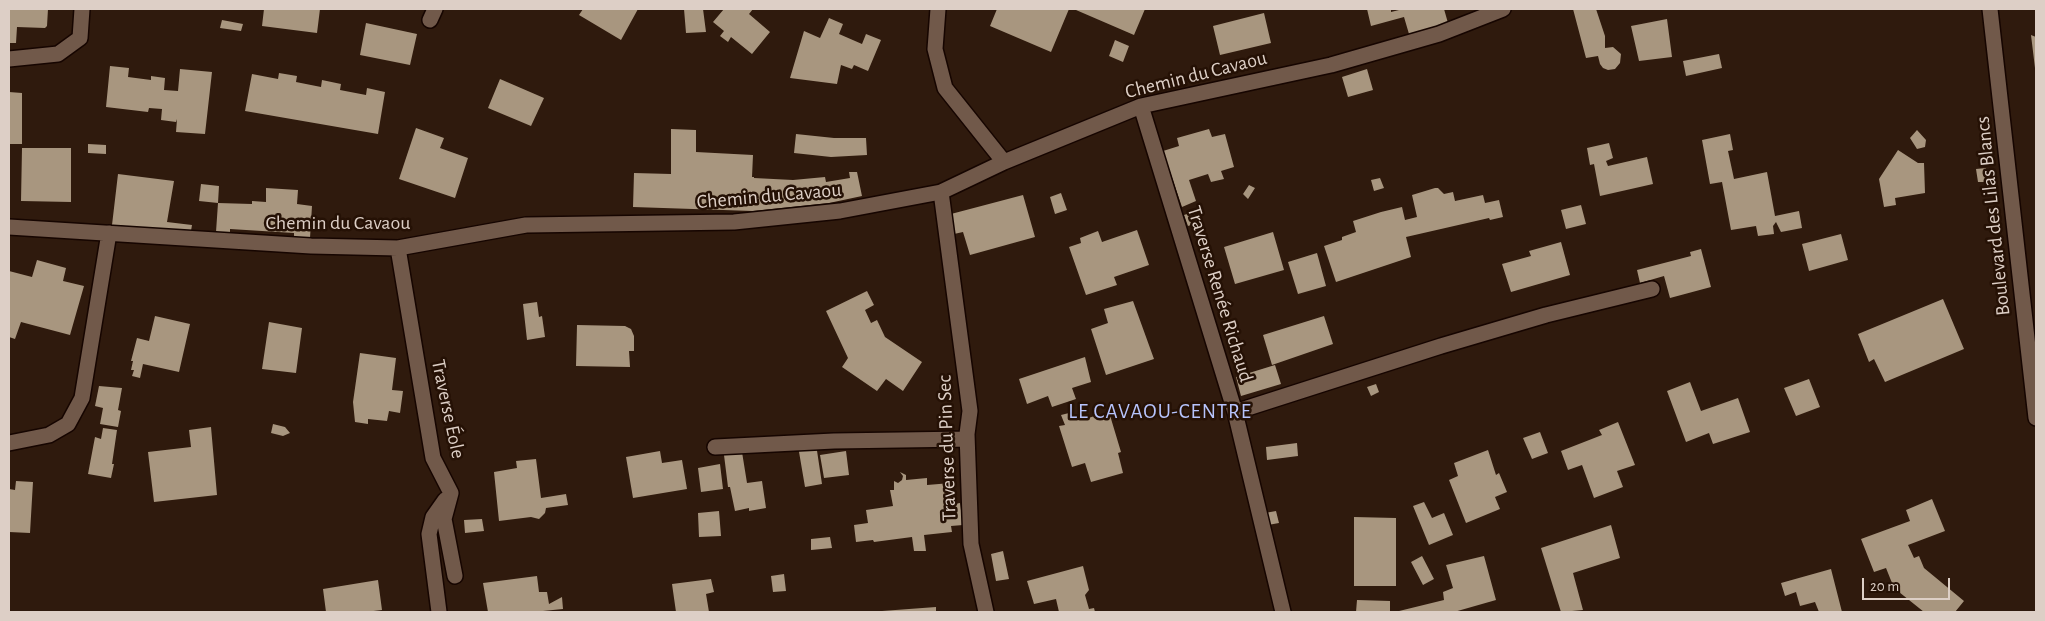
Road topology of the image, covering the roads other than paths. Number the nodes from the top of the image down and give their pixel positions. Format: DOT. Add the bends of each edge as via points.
graph roads {
  1 [pos="82,9"];
  2 [pos="938,9"];
  3 [pos="1503,9"];
  4 [pos="1990,9"];
  5 [pos="9,59"];
  6 [pos="1141,106"];
  7 [pos="1004,162"];
  8 [pos="941,192"];
  9 [pos="9,227"];
  10 [pos="109,233"];
  11 [pos="398,248"];
  12 [pos="1652,289"];
  13 [pos="1235,412"];
  14 [pos="2036,418"];
  15 [pos="967,439"];
  16 [pos="9,442"];
  17 [pos="715,447"];
  18 [pos="450,492"];
  19 [pos="455,576"];
  20 [pos="439,612"];
  21 [pos="986,612"];
  22 [pos="1283,612"];
  1 -- 5 [label="street" via="80,38 58,54"];
  2 -- 7 [label="street" via="935,49 945,88"];
  3 -- 6 [label="street, Chemin du Cavaou" via="1439,34 1331,65"];
  4 -- 14 [label="street, Boulevard des Lilas Blancs"];
  6 -- 7 [label="street, Chemin du Cavaou"];
  6 -- 13 [label="street, Traverse Renée Richaud"];
  7 -- 8 [label="street, Chemin du Cavaou"];
  8 -- 11 [label="street, Chemin du Cavaou" via="840,211 734,222 526,225"];
  8 -- 15 [label="street, Traverse du Pin Sec" via="970,411"];
  9 -- 10 [label="street, Chemin du Cavaou"];
  10 -- 11 [label="street, Chemin du Cavaou" via="311,246"];
  10 -- 16 [label="street" via="82,398 68,424 49,435"];
  11 -- 18 [label="street, Traverse Éole" via="433,458"];
  12 -- 13 [label="street" via="1450,343"];
  13 -- 22 [label="street, Traverse Renée Richaud"];
  15 -- 17 [label="street"];
  15 -- 21 [label="street, Traverse du Pin Sec" via="971,544"];
  18 -- 19 [label="street" via="444,519"];
  18 -- 20 [label="street" via="433,517 429,534"];
}
